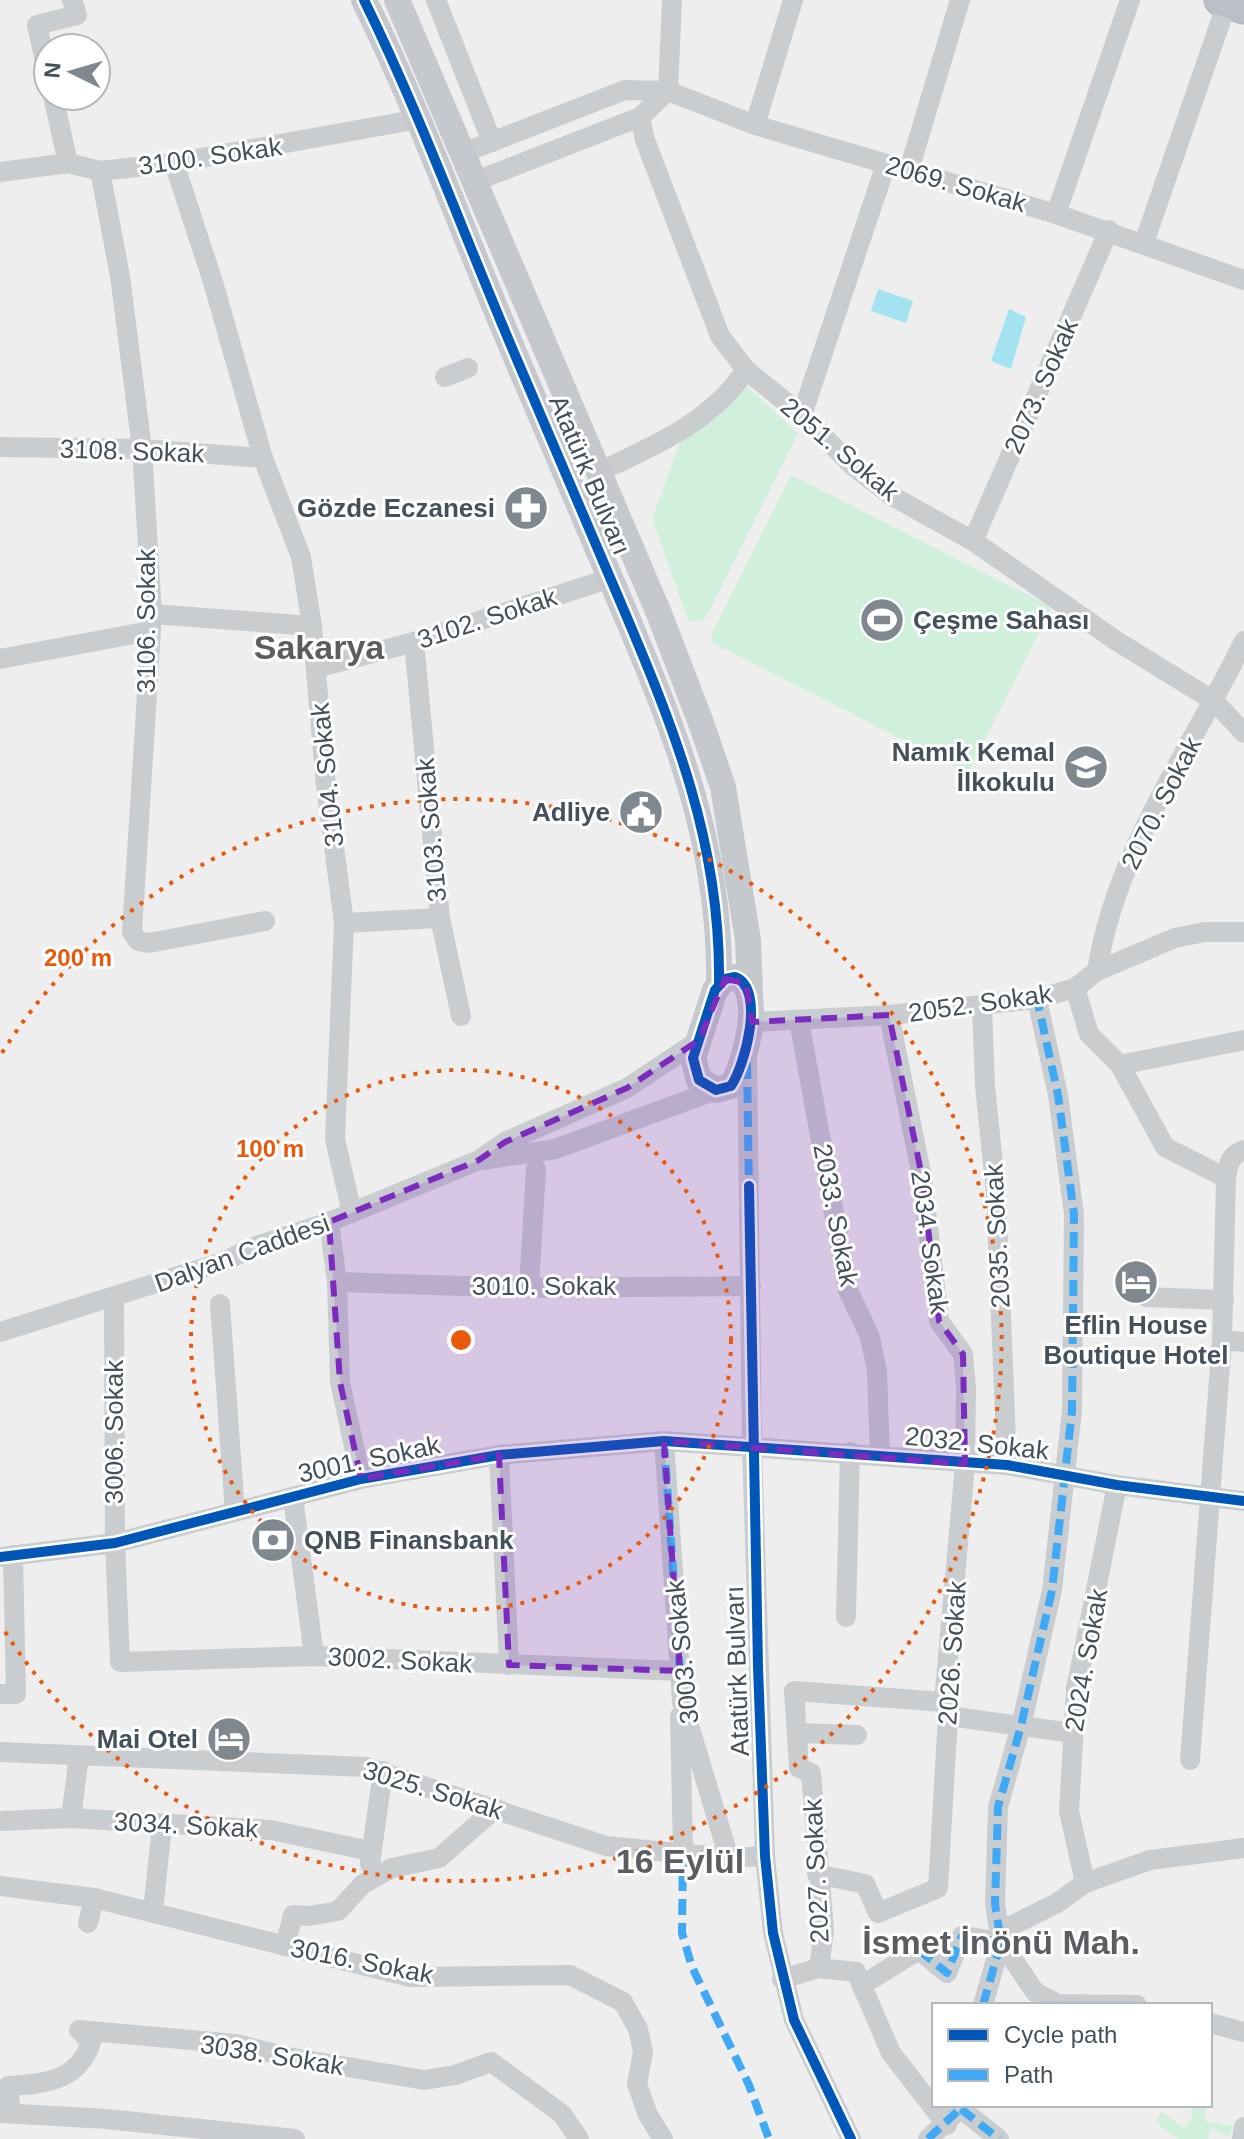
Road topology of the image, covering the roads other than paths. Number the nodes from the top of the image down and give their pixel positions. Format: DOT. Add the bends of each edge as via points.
graph roads {
  1 [pos="72,0"];
  2 [pos="364,0"];
  3 [pos="397,0"];
  4 [pos="436,0"];
  5 [pos="672,0"];
  6 [pos="793,0"];
  7 [pos="960,0"];
  8 [pos="1130,0"];
  9 [pos="1230,4"];
  10 [pos="39,32"];
  11 [pos="668,91"];
  12 [pos="57,112"];
  13 [pos="640,117"];
  14 [pos="419,119"];
  15 [pos="755,125"];
  16 [pos="492,142"];
  17 [pos="463,153"];
  18 [pos="68,163"];
  19 [pos="174,163"];
  20 [pos="886,164"];
  21 [pos="909,170"];
  22 [pos="100,171"];
  23 [pos="0,172"];
  24 [pos="476,181"];
  25 [pos="1056,214"];
  26 [pos="1109,230"];
  27 [pos="1144,243"];
  28 [pos="1244,280"];
  29 [pos="468,368"];
  30 [pos="746,370"];
  31 [pos="445,377"];
  32 [pos="802,415"];
  33 [pos="0,447"];
  34 [pos="142,449"];
  35 [pos="263,458"];
  36 [pos="599,472"];
  37 [pos="973,541"];
  38 [pos="611,578"];
  39 [pos="151,623"];
  40 [pos="312,626"];
  41 [pos="1244,641"];
  42 [pos="414,642"];
  43 [pos="0,659"];
  44 [pos="316,668"];
  45 [pos="1214,701"];
  46 [pos="1244,733"];
  47 [pos="440,918"];
  48 [pos="265,921"];
  49 [pos="344,923"];
  50 [pos="1244,932"];
  51 [pos="1097,971"];
  52 [pos="719,983"];
  53 [pos="1075,988"];
  54 [pos="750,993"];
  55 [pos="1037,999"];
  56 [pos="982,1007"];
  57 [pos="889,1015"];
  58 [pos="461,1016"];
  59 [pos="799,1020"];
  60 [pos="748,1032"];
  61 [pos="699,1040"];
  62 [pos="1242,1047"];
  63 [pos="1120,1065"];
  64 [pos="716,1090"];
  65 [pos="1244,1150"];
  66 [pos="479,1160"];
  67 [pos="536,1169"];
  68 [pos="1226,1178"];
  69 [pos="352,1213"];
  70 [pos="329,1222"];
  71 [pos="337,1282"];
  72 [pos="751,1286"];
  73 [pos="529,1288"];
  74 [pos="1146,1297"];
  75 [pos="114,1299"];
  76 [pos="1224,1300"];
  77 [pos="220,1304"];
  78 [pos="0,1332"];
  79 [pos="1222,1340"];
  80 [pos="1244,1342"];
  81 [pos="664,1441"];
  82 [pos="752,1448"];
  83 [pos="850,1452"];
  84 [pos="499,1455"];
  85 [pos="880,1456"];
  86 [pos="965,1464"];
  87 [pos="1007,1465"];
  88 [pos="1066,1475"];
  89 [pos="361,1479"];
  90 [pos="1117,1485"];
  91 [pos="1209,1495"];
  92 [pos="293,1497"];
  93 [pos="1244,1501"];
  94 [pos="235,1512"];
  95 [pos="115,1543"];
  96 [pos="7,1556"];
  97 [pos="846,1617"];
  98 [pos="314,1656"];
  99 [pos="120,1662"];
  100 [pos="509,1665"];
  101 [pos="680,1671"];
  102 [pos="8,1694"];
  103 [pos="682,1702"];
  104 [pos="946,1709"];
  105 [pos="1021,1726"];
  106 [pos="798,1733"];
  107 [pos="1073,1733"];
  108 [pos="857,1735"];
  109 [pos="0,1752"];
  110 [pos="79,1756"];
  111 [pos="1190,1760"];
  112 [pos="383,1771"];
  113 [pos="496,1808"];
  114 [pos="71,1818"];
  115 [pos="0,1821"];
  116 [pos="162,1826"];
  117 [pos="1244,1848"];
  118 [pos="370,1851"];
  119 [pos="683,1851"];
  120 [pos="765,1856"];
  121 [pos="729,1858"];
  122 [pos="817,1874"];
  123 [pos="369,1880"];
  124 [pos="1085,1883"];
  125 [pos="0,1886"];
  126 [pos="94,1898"];
  127 [pos="153,1911"];
  128 [pos="88,1923"];
  129 [pos="1000,1937"];
  130 [pos="285,1946"];
  131 [pos="819,1968"];
  132 [pos="782,1979"];
  133 [pos="862,1985"];
  134 [pos="984,2003"];
  135 [pos="1057,2003"];
  136 [pos="1212,2024"];
  137 [pos="1244,2032"];
  138 [pos="932,2090"];
  139 [pos="6,2113"];
  140 [pos="958,2113"];
  141 [pos="1244,2127"];
  142 [pos="295,2139"];
  143 [pos="579,2139"];
  144 [pos="663,2139"];
  145 [pos="851,2139"];
  146 [pos="928,2139"];
  147 [pos="999,2139"];
  148 [pos="1242,2139"];
  1 -- 10 [label="street" via="77,15 37,25"];
  2 -- 14 [label="main road, Atatürk Bulvarı"];
  3 -- 17 [label="main road, Atatürk Bulvarı"];
  4 -- 16 [label="street"];
  5 -- 11 [label="street"];
  6 -- 15 [label="street"];
  7 -- 21 [label="street"];
  8 -- 25 [label="street"];
  9 -- 27 [label="street"];
  11 -- 13 [label="street"];
  11 -- 15 [label="street, 2069. Sokak"];
  11 -- 16 [label="street" via="625,90"];
  12 -- 18 [label="street"];
  13 -- 24 [label="street"];
  13 -- 30 [label="street, 2051. Sokak" via="720,336"];
  14 -- 19 [label="street, 3100. Sokak"];
  14 -- 38 [label="main road, Atatürk Bulvarı"];
  15 -- 20 [label="street, 2069. Sokak"];
  16 -- 17 [label="street"];
  17 -- 24 [label="main road, Atatürk Bulvarı"];
  18 -- 22 [label="street, 3100. Sokak"];
  18 -- 23 [label="street, 3100. Sokak"];
  19 -- 22 [label="street, 3100. Sokak"];
  19 -- 35 [label="street, 3104. Sokak"];
  20 -- 21 [label="street, 2069. Sokak"];
  20 -- 32 [label="street"];
  21 -- 25 [label="street, 2069. Sokak"];
  22 -- 34 [label="street, 3106. Sokak" via="120,276"];
  24 -- 36 [label="main road, Atatürk Bulvarı"];
  25 -- 26 [label="street, 2069. Sokak"];
  26 -- 27 [label="street, 2069. Sokak"];
  26 -- 37 [label="street, 2073. Sokak"];
  27 -- 28 [label="street, 2069. Sokak"];
  29 -- 31 [label="street"];
  30 -- 32 [label="street, 2051. Sokak"];
  30 -- 36 [label="street" via="698,422"];
  32 -- 37 [label="street, 2051. Sokak" via="892,496"];
  33 -- 34 [label="street, 3108. Sokak"];
  34 -- 35 [label="street, 3108. Sokak"];
  34 -- 39 [label="street, 3106. Sokak"];
  35 -- 40 [label="street, 3104. Sokak" via="301,557"];
  36 -- 54 [label="main road, Atatürk Bulvarı" via="723,787 748,940"];
  37 -- 45 [label="street, 2051. Sokak"];
  38 -- 42 [label="street, 3102. Sokak"];
  38 -- 52 [label="main road, Atatürk Bulvarı" via="674,727 698,804 720,927"];
  39 -- 40 [label="street"];
  39 -- 43 [label="street"];
  39 -- 48 [label="street, 3106. Sokak" via="134,937 149,943"];
  40 -- 44 [label="street, 3104. Sokak"];
  41 -- 45 [label="street, 2070. Sokak"];
  42 -- 44 [label="street, 3102. Sokak"];
  42 -- 47 [label="street, 3103. Sokak"];
  44 -- 49 [label="street, 3104. Sokak"];
  45 -- 46 [label="street, 2051. Sokak"];
  45 -- 51 [label="street, 2070. Sokak" via="1128,861 1104,927"];
  47 -- 49 [label="street"];
  47 -- 58 [label="street, 3103. Sokak"];
  49 -- 69 [label="street, 3104. Sokak" via="335,1139"];
  50 -- 51 [label="street, 2052. Sokak" via="1188,935"];
  51 -- 53 [label="street, 2052. Sokak"];
  52 -- 54 [label="main road" via="740,978"];
  52 -- 61 [label="main road, Atatürk Bulvarı"];
  53 -- 55 [label="street, 2052. Sokak"];
  53 -- 63 [label="street" via="1089,1034"];
  54 -- 60 [label="main road, Atatürk Bulvarı"];
  55 -- 56 [label="street, 2052. Sokak"];
  55 -- 88 [label="street" via="1058,1095 1074,1214 1076,1317"];
  56 -- 57 [label="street, 2052. Sokak"];
  56 -- 87 [label="street, 2035. Sokak"];
  57 -- 59 [label="street, 2052. Sokak"];
  57 -- 86 [label="street, 2034. Sokak" via="922,1177 939,1321 963,1354"];
  59 -- 60 [label="street, 2052. Sokak"];
  59 -- 85 [label="street, 2033. Sokak" via="848,1290 870,1337 877,1371"];
  60 -- 64 [label="main road, Atatürk Bulvarı" via="737,1077 731,1086"];
  60 -- 72 [label="street, Atatürk Bulvarı"];
  61 -- 64 [label="main road, Atatürk Bulvarı" via="693,1068 699,1080"];
  61 -- 66 [label="street" via="627,1088 505,1142"];
  62 -- 63 [label="street"];
  63 -- 68 [label="street" via="1165,1147"];
  64 -- 66 [label="street" via="555,1149"];
  65 -- 68 [label="street" via="1235,1153"];
  66 -- 69 [label="street, Dalyan Caddesi"];
  67 -- 73 [label="street"];
  68 -- 76 [label="street"];
  69 -- 70 [label="street, Dalyan Caddesi"];
  70 -- 71 [label="street"];
  70 -- 75 [label="street, Dalyan Caddesi"];
  71 -- 73 [label="street, 3010. Sokak"];
  71 -- 89 [label="street" via="340,1382"];
  72 -- 73 [label="street, 3010. Sokak"];
  72 -- 82 [label="street, Atatürk Bulvarı"];
  74 -- 76 [label="street"];
  75 -- 78 [label="street, Dalyan Caddesi"];
  75 -- 95 [label="street, 3006. Sokak"];
  76 -- 79 [label="street"];
  77 -- 94 [label="street"];
  79 -- 80 [label="street"];
  79 -- 91 [label="street"];
  81 -- 82 [label="street, 3001. Sokak"];
  81 -- 84 [label="street, 3001. Sokak"];
  81 -- 101 [label="street, 3003. Sokak"];
  82 -- 83 [label="street, 2032. Sokak"];
  82 -- 120 [label="street, Atatürk Bulvarı"];
  83 -- 85 [label="street, 2032. Sokak"];
  83 -- 97 [label="street"];
  84 -- 89 [label="street, 3001. Sokak"];
  84 -- 100 [label="street"];
  85 -- 86 [label="street, 2032. Sokak"];
  86 -- 87 [label="street, 2032. Sokak"];
  86 -- 104 [label="street, 2026. Sokak"];
  87 -- 88 [label="street, 2032. Sokak"];
  88 -- 90 [label="street, 2032. Sokak"];
  88 -- 105 [label="street" via="1052,1590"];
  89 -- 92 [label="street, 3001. Sokak"];
  90 -- 91 [label="street, 2032. Sokak"];
  90 -- 107 [label="street, 2024. Sokak" via="1076,1689"];
  91 -- 93 [label="street, 2032. Sokak"];
  91 -- 111 [label="street"];
  92 -- 94 [label="street, 3001. Sokak"];
  92 -- 98 [label="street"];
  94 -- 95 [label="street, 3001. Sokak"];
  95 -- 96 [label="street, 3001. Sokak"];
  95 -- 99 [label="street, 3006. Sokak"];
  96 -- 102 [label="street"];
  98 -- 99 [label="street, 3002. Sokak"];
  98 -- 100 [label="street, 3002. Sokak"];
  100 -- 101 [label="street, 3002. Sokak"];
  101 -- 103 [label="street, 3003. Sokak"];
  103 -- 119 [label="street" via="678,1743"];
  103 -- 121 [label="street, 3003. Sokak"];
  104 -- 105 [label="street"];
  104 -- 106 [label="street, 2027. Sokak" via="874,1694 794,1691"];
  104 -- 122 [label="street, 2026. Sokak" via="938,1888 878,1913 865,1884"];
  105 -- 107 [label="street"];
  105 -- 129 [label="street" via="998,1807 995,1904"];
  106 -- 108 [label="street"];
  106 -- 122 [label="street, 2027. Sokak" via="799,1768 811,1773"];
  107 -- 124 [label="street, 2024. Sokak" via="1069,1811"];
  109 -- 110 [label="street, 3025. Sokak"];
  110 -- 112 [label="street, 3025. Sokak"];
  110 -- 114 [label="street"];
  112 -- 113 [label="street, 3025. Sokak"];
  112 -- 118 [label="street"];
  113 -- 119 [label="street, 3025. Sokak" via="606,1846"];
  113 -- 123 [label="street" via="439,1858 403,1865"];
  114 -- 115 [label="street, 3034. Sokak"];
  114 -- 116 [label="street, 3034. Sokak"];
  116 -- 118 [label="street, 3034. Sokak" via="271,1830"];
  116 -- 127 [label="street"];
  117 -- 124 [label="street" via="1150,1860"];
  118 -- 123 [label="street"];
  119 -- 121 [label="street, 3025. Sokak"];
  120 -- 121 [label="street, 3025. Sokak"];
  120 -- 132 [label="street, Atatürk Bulvarı"];
  122 -- 131 [label="street, 2027. Sokak" via="824,1930"];
  123 -- 130 [label="street" via="338,1911 293,1915"];
  124 -- 129 [label="street"];
  125 -- 126 [label="street, 3016. Sokak"];
  126 -- 127 [label="street, 3016. Sokak"];
  126 -- 128 [label="street"];
  127 -- 130 [label="street, 3016. Sokak"];
  129 -- 133 [label="street" via="962,1936 947,1973 919,1950"];
  129 -- 134 [label="street"];
  129 -- 135 [label="street" via="1035,1992"];
  130 -- 144 [label="street, 3016. Sokak" via="410,1977 539,1973 570,1975 592,1986 623,2002 638,2029 643,2052 637,2084"];
  131 -- 132 [label="street"];
  131 -- 133 [label="street" via="856,1972"];
  132 -- 145 [label="street, Atatürk Bulvarı" via="794,2020"];
  133 -- 138 [label="street" via="891,2053"];
  136 -- 137 [label="street"];
  139 -- 142 [label="street"];
  139 -- 143 [label="street, 3038. Sokak" via="8,2086 59,2080 87,2055 91,2042 79,2030 236,2044 425,2080 491,2062 562,2114"];
  140 -- 146 [label="street"];
  140 -- 147 [label="street"];
  141 -- 148 [label="street"];
}
